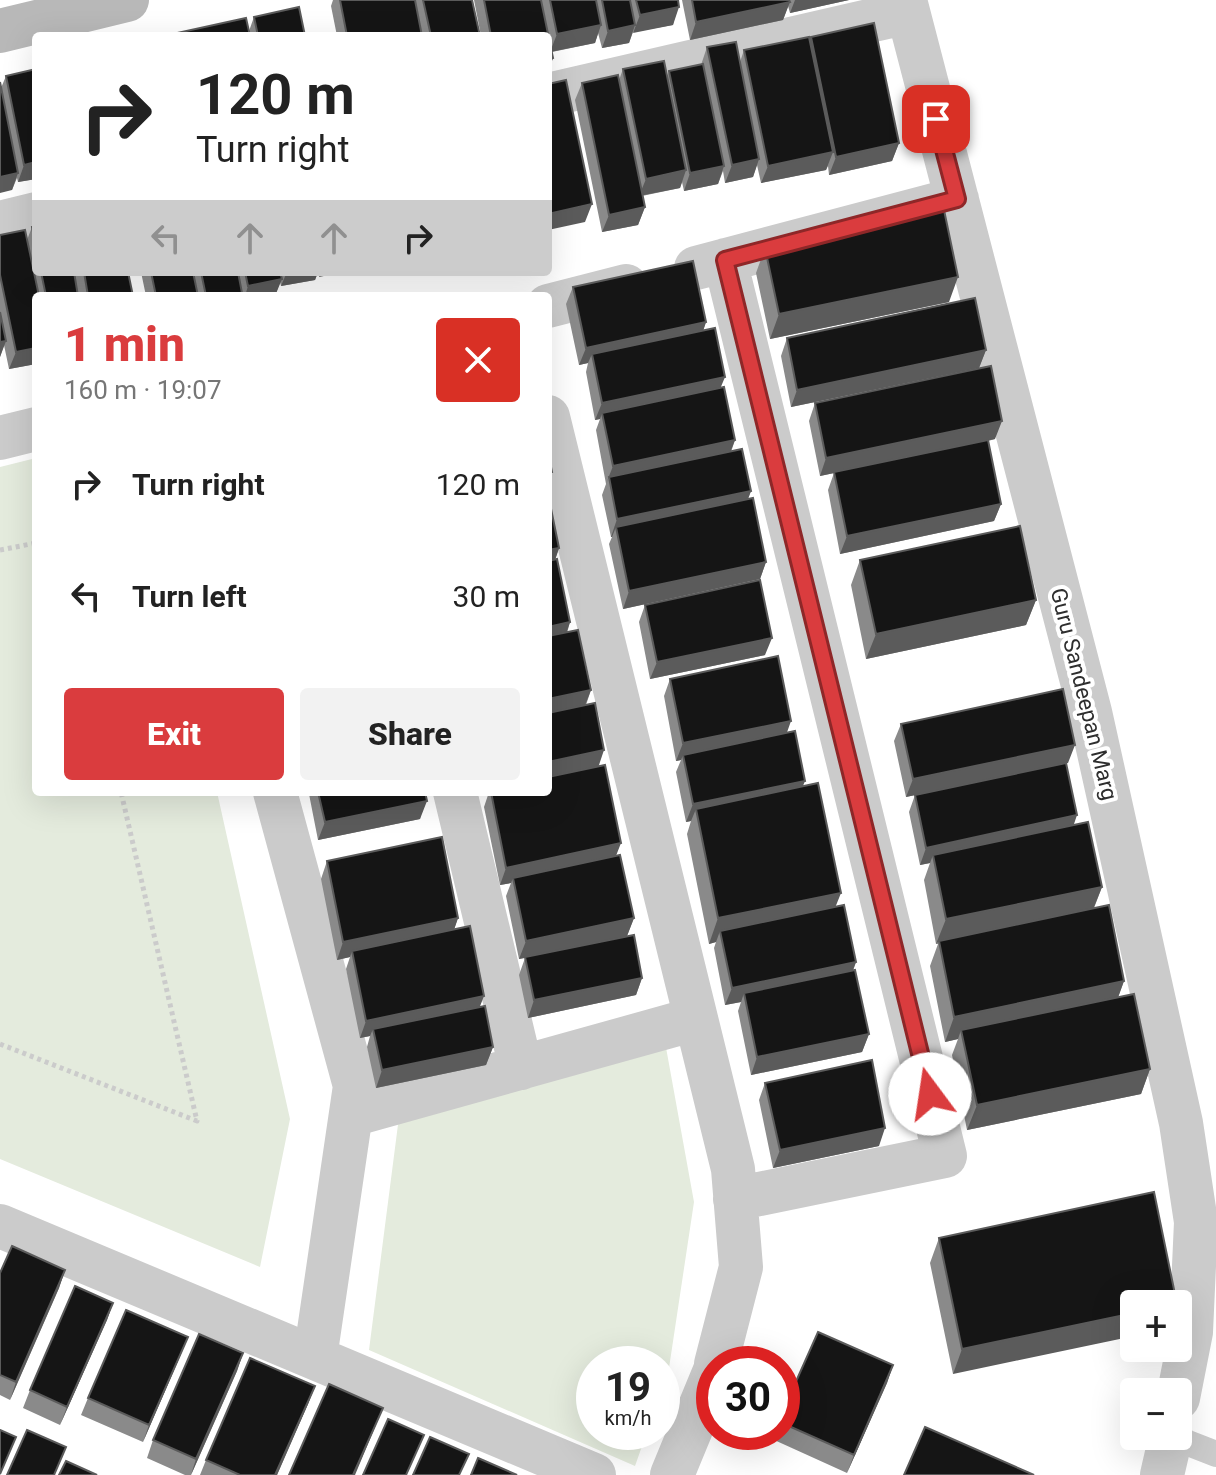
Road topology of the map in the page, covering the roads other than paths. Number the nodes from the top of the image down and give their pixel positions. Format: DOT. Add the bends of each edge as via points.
graph roads {
  1 [pos="127,0"];
  2 [pos="907,6"];
  3 [pos="0,31"];
  4 [pos="552,94"];
  5 [pos="957,199"];
  6 [pos="32,215"];
  7 [pos="0,223"];
  8 [pos="725,260"];
  9 [pos="552,305"];
  10 [pos="32,430"];
  11 [pos="552,433"];
  12 [pos="0,438"];
  13 [pos="276,796"];
  14 [pos="456,796"];
  15 [pos="695,1019"];
  16 [pos="521,1068"];
  17 [pos="351,1115"];
  18 [pos="735,1199"];
  19 [pos="0,1226"];
  20 [pos="721,1346"];
  21 [pos="315,1358"];
  22 [pos="1182,1378"];
  23 [pos="696,1436"];
  24 [pos="1192,1445"];
  25 [pos="1167,1450"];
  26 [pos="1216,1454"];
  27 [pos="686,1471"];
  28 [pos="594,1475"];
  29 [pos="1162,1475"];
  1 -- 3 [label="street"];
  2 -- 4 [label="street"];
  2 -- 5 [label="street, Guru Sandeepan Marg"];
  5 -- 8 [label="street"];
  5 -- 22 [label="street, Guru Sandeepan Marg" via="1090,712 1181,1123 1196,1222 1191,1332"];
  6 -- 7 [label="street"];
  8 -- 9 [label="street"];
  8 -- 18 [label="street" via="945,1156"];
  10 -- 12 [label="street"];
  11 -- 15 [label="street"];
  13 -- 17 [label="street" via="355,1086"];
  14 -- 16 [label="street"];
  15 -- 16 [label="street"];
  15 -- 18 [label="street" via="733,1169"];
  16 -- 17 [label="street"];
  17 -- 21 [label="street"];
  18 -- 20 [label="street" via="741,1267"];
  19 -- 21 [label="street"];
  21 -- 28 [label="street"];
  23 -- 27 [label="street"];
  24 -- 26 [label="lane"];
  25 -- 29 [label="street"];
}
